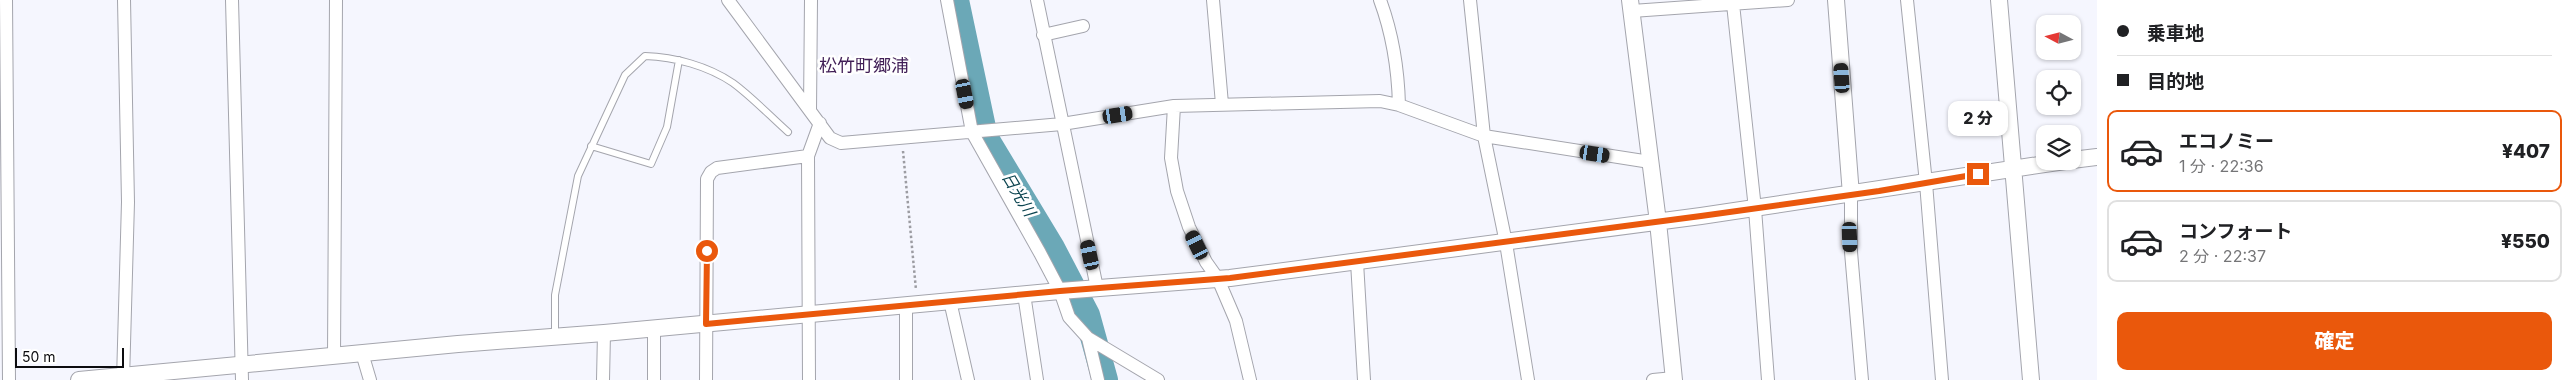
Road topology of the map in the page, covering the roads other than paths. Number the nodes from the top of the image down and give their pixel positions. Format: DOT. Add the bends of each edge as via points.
graph roads {
  1 [pos="6,0"];
  2 [pos="124,0"];
  3 [pos="232,0"];
  4 [pos="336,0"];
  5 [pos="728,0"];
  6 [pos="811,0"];
  7 [pos="947,0"];
  8 [pos="1037,0"];
  9 [pos="1214,0"];
  10 [pos="1380,0"];
  11 [pos="1470,0"];
  12 [pos="1788,0"];
  13 [pos="1836,0"];
  14 [pos="1907,0"];
  15 [pos="2000,0"];
  16 [pos="1733,4"];
  17 [pos="1631,6"];
  18 [pos="1083,26"];
  19 [pos="1043,35"];
  20 [pos="679,60"];
  21 [pos="1222,104"];
  22 [pos="1399,105"];
  23 [pos="1174,106"];
  24 [pos="810,110"];
  25 [pos="820,123"];
  26 [pos="1062,124"];
  27 [pos="788,132"];
  28 [pos="979,132"];
  29 [pos="1484,136"];
  30 [pos="591,146"];
  31 [pos="808,156"];
  32 [pos="2097,157"];
  33 [pos="2081,159"];
  34 [pos="1650,162"];
  35 [pos="2036,165"];
  36 [pos="2013,168"];
  37 [pos="1926,183"];
  38 [pos="1851,195"];
  39 [pos="1755,209"];
  40 [pos="1658,222"];
  41 [pos="1506,243"];
  42 [pos="1357,262"];
  43 [pos="1218,279"];
  44 [pos="1097,288"];
  45 [pos="1068,290"];
  46 [pos="1024,294"];
  47 [pos="950,301"];
  48 [pos="912,304"];
  49 [pos="810,314"];
  50 [pos="706,324"];
  51 [pos="654,328"];
  52 [pos="604,333"];
  53 [pos="555,335"];
  54 [pos="1092,340"];
  55 [pos="362,353"];
  56 [pos="334,357"];
  57 [pos="242,372"];
  58 [pos="123,378"];
  59 [pos="1674,379"];
  60 [pos="9,380"];
  61 [pos="79,380"];
  62 [pos="370,380"];
  63 [pos="603,380"];
  64 [pos="654,380"];
  65 [pos="706,380"];
  66 [pos="809,380"];
  67 [pos="906,380"];
  68 [pos="968,380"];
  69 [pos="1037,380"];
  70 [pos="1098,380"];
  71 [pos="1158,380"];
  72 [pos="1250,380"];
  73 [pos="1364,380"];
  74 [pos="1528,380"];
  75 [pos="1653,380"];
  76 [pos="1768,380"];
  77 [pos="1862,380"];
  78 [pos="1942,380"];
  79 [pos="2031,380"];
  1 -- 60 [label="street"];
  2 -- 58 [label="street" via="128,202"];
  3 -- 57 [label="street"];
  4 -- 56 [label="street"];
  5 -- 24 [label="street"];
  6 -- 24 [label="street"];
  7 -- 28 [label="street"];
  8 -- 19 [label="street"];
  9 -- 21 [label="street"];
  10 -- 22 [label="street" via="1396,56"];
  11 -- 29 [label="street"];
  12 -- 16 [label="street"];
  13 -- 38 [label="street"];
  14 -- 37 [label="street"];
  15 -- 36 [label="street"];
  16 -- 17 [label="street"];
  16 -- 39 [label="street"];
  17 -- 34 [label="street"];
  18 -- 19 [label="street"];
  19 -- 26 [label="street"];
  20 -- 27 [label="lane" via="732,83"];
  20 -- 30 [label="lane" via="645,56 625,76"];
  20 -- 30 [label="lane" via="667,127 651,164"];
  21 -- 22 [label="street" via="1380,101"];
  21 -- 23 [label="street"];
  22 -- 29 [label="street"];
  23 -- 26 [label="street"];
  23 -- 43 [label="street" via="1171,158 1177,191 1189,227"];
  24 -- 25 [label="street"];
  25 -- 28 [label="street" via="830,138 841,143"];
  25 -- 31 [label="street"];
  26 -- 28 [label="street"];
  26 -- 44 [label="street"];
  28 -- 45 [label="street"];
  29 -- 34 [label="street"];
  29 -- 41 [label="street"];
  30 -- 53 [label="lane" via="578,176 565,238 555,295"];
  31 -- 49 [label="street"];
  31 -- 50 [label="street" via="717,168 711,172 707,179"];
  32 -- 33 [label="street"];
  34 -- 40 [label="street"];
  35 -- 36 [label="street"];
  36 -- 37 [label="street"];
  36 -- 79 [label="street"];
  37 -- 38 [label="street"];
  37 -- 78 [label="street"];
  38 -- 39 [label="street"];
  38 -- 77 [label="street" via="1851,252"];
  39 -- 40 [label="street"];
  39 -- 76 [label="street"];
  40 -- 41 [label="street"];
  40 -- 59 [label="street"];
  41 -- 42 [label="street"];
  41 -- 74 [label="street"];
  42 -- 43 [label="street"];
  42 -- 73 [label="street"];
  43 -- 44 [label="street"];
  43 -- 72 [label="street" via="1236,322"];
  44 -- 45 [label="street"];
  45 -- 46 [label="street"];
  45 -- 54 [label="street" via="1069,318"];
  46 -- 47 [label="street"];
  46 -- 69 [label="street"];
  47 -- 48 [label="street"];
  47 -- 68 [label="street"];
  48 -- 49 [label="street"];
  48 -- 67 [label="street"];
  49 -- 50 [label="street"];
  49 -- 66 [label="street"];
  50 -- 51 [label="street"];
  50 -- 65 [label="street"];
  51 -- 52 [label="street"];
  51 -- 64 [label="street"];
  52 -- 53 [label="street"];
  52 -- 63 [label="street"];
  53 -- 55 [label="street"];
  54 -- 70 [label="street"];
  54 -- 71 [label="street"];
  55 -- 56 [label="street"];
  55 -- 62 [label="street"];
  56 -- 57 [label="street"];
  57 -- 58 [label="street"];
  58 -- 61 [label="street"];
  59 -- 75 [label="street"];
}
